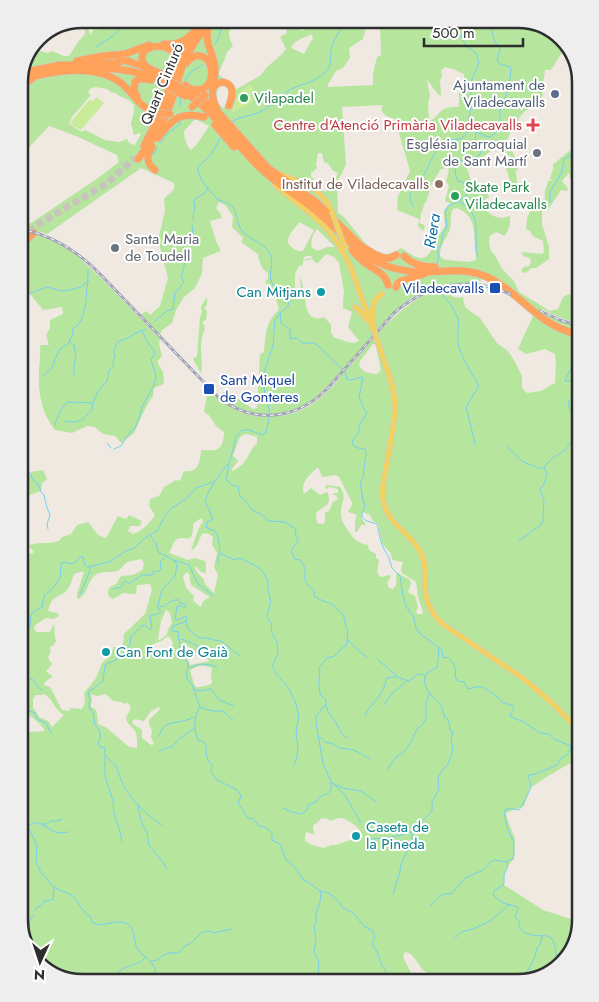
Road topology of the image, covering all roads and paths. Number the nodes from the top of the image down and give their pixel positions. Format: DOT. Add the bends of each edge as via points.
graph roads {
  1 [pos="199,28"];
  2 [pos="201,28"];
  3 [pos="209,28"];
  4 [pos="193,33"];
  5 [pos="148,45"];
  6 [pos="76,61"];
  7 [pos="67,65"];
  8 [pos="29,69"];
  9 [pos="175,70"];
  10 [pos="29,71"];
  11 [pos="74,71"];
  12 [pos="157,72"];
  13 [pos="100,73"];
  14 [pos="28,76"];
  15 [pos="28,77"];
  16 [pos="151,80"];
  17 [pos="166,80"];
  18 [pos="28,81"];
  19 [pos="186,91"];
  20 [pos="133,96"];
  21 [pos="208,96"];
  22 [pos="166,97"];
  23 [pos="229,106"];
  24 [pos="204,117"];
  25 [pos="219,121"];
  26 [pos="160,132"];
  27 [pos="234,138"];
  28 [pos="140,153"];
  29 [pos="263,163"];
  30 [pos="155,170"];
  31 [pos="275,186"];
  32 [pos="288,188"];
  33 [pos="318,206"];
  34 [pos="316,215"];
  35 [pos="346,245"];
  36 [pos="396,255"];
  37 [pos="404,256"];
  38 [pos="351,268"];
  39 [pos="465,268"];
  40 [pos="491,278"];
  41 [pos="388,284"];
  42 [pos="396,287"];
  43 [pos="382,294"];
  44 [pos="355,308"];
  45 [pos="374,331"];
  46 [pos="572,331"];
  47 [pos="572,332"];
  48 [pos="377,340"];
  49 [pos="385,363"];
  50 [pos="386,373"];
  51 [pos="572,723"];
  52 [pos="572,723"];
  1 -- 4 [label="highway"];
  2 -- 28 [label="highway, Quart Cinturó" via="185,51 166,107"];
  3 -- 21 [label="highway" via="207,41 213,78"];
  4 -- 5 [label="highway" via="178,44"];
  4 -- 9 [label="highway"];
  5 -- 6 [label="highway" via="125,54"];
  5 -- 7 [label="highway" via="121,62"];
  6 -- 8 [label="highway"];
  6 -- 12 [label="highway" via="125,60"];
  7 -- 10 [label="highway"];
  7 -- 17 [label="highway" via="124,68"];
  9 -- 12 [label="highway" via="177,58 172,50 148,48 143,53 142,62"];
  9 -- 22 [label="highway"];
  11 -- 13 [label="highway"];
  11 -- 15 [label="highway"];
  11 -- 16 [label="highway" via="116,72"];
  12 -- 17 [label="highway"];
  13 -- 18 [label="highway" via="42,75"];
  13 -- 20 [label="highway" via="116,80"];
  14 -- 17 [label="highway" via="87,67 124,70"];
  16 -- 17 [label="highway"];
  16 -- 22 [label="highway" via="142,78 136,81 133,88 136,96 153,107 160,106"];
  17 -- 19 [label="highway"];
  17 -- 19 [label="highway, bridge"];
  19 -- 25 [label="highway" via="200,108"];
  19 -- 25 [label="highway" via="201,97"];
  19 -- 26 [label="highway" via="202,90 210,82 210,64 206,58 195,56 189,59"];
  20 -- 21 [label="highway, bridge" via="143,107 156,113 170,114 185,111"];
  20 -- 28 [label="highway" via="151,121"];
  21 -- 23 [label="highway" via="217,84 228,84 232,95"];
  21 -- 25 [label="highway"];
  22 -- 28 [label="highway"];
  24 -- 25 [label="highway"];
  24 -- 26 [label="highway" via="180,115"];
  24 -- 30 [label="highway" via="184,116 168,125 148,154 148,162"];
  25 -- 27 [label="highway"];
  26 -- 28 [label="highway" via="147,150"];
  27 -- 29 [label="highway"];
  27 -- 31 [label="highway" via="252,165"];
  27 -- 32 [label="highway"];
  27 -- 35 [label="highway" via="267,174 321,215"];
  29 -- 33 [label="highway"];
  29 -- 35 [label="main road, bridge" via="313,188 324,198"];
  31 -- 34 [label="highway"];
  31 -- 38 [label="main road" via="315,217 340,248"];
  32 -- 33 [label="highway"];
  32 -- 39 [label="highway" via="320,211 358,248 382,262 415,270"];
  33 -- 36 [label="highway" via="374,254 387,258"];
  34 -- 35 [label="highway" via="328,223"];
  34 -- 41 [label="highway" via="363,261 384,276"];
  35 -- 38 [label="main road"];
  35 -- 40 [label="highway" via="394,269 415,272 464,270"];
  37 -- 39 [label="highway" via="423,267"];
  38 -- 45 [label="main road"];
  39 -- 46 [label="highway" via="494,277 547,318"];
  40 -- 42 [label="highway" via="468,272 447,272 401,280"];
  40 -- 47 [label="highway" via="547,321"];
  43 -- 45 [label="main road" via="373,305"];
  44 -- 45 [label="main road"];
  45 -- 48 [label="main road, bridge"];
  48 -- 49 [label="main road"];
  48 -- 50 [label="main road"];
  49 -- 50 [label="main road"];
  49 -- 51 [label="main road" via="395,404 383,500 392,521 421,552 429,606 441,623 524,679"];
  50 -- 52 [label="main road" via="394,396 394,413 382,500 391,522 420,553 428,606 443,626 524,680"];
}
